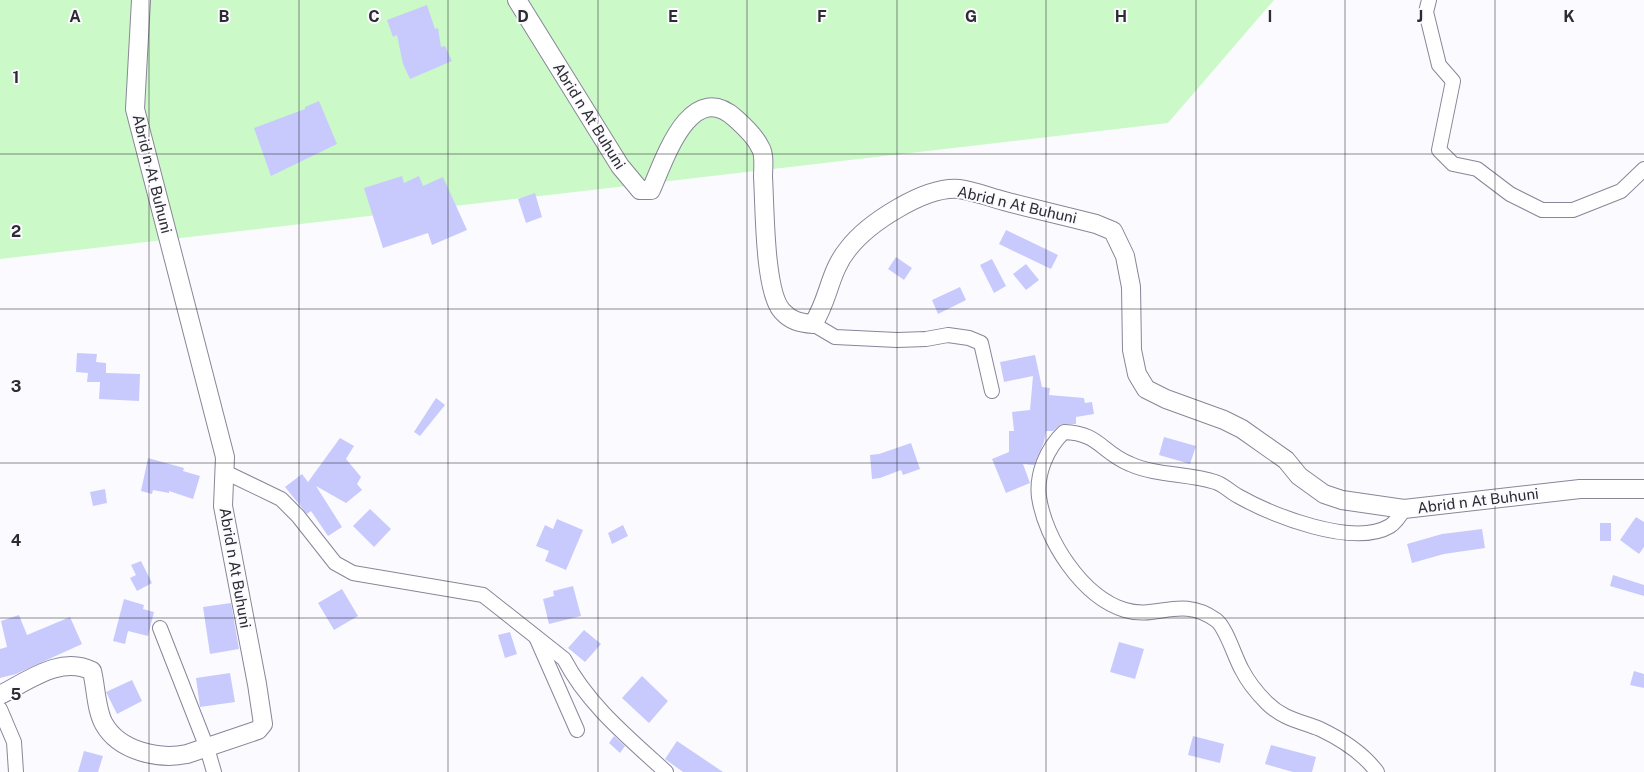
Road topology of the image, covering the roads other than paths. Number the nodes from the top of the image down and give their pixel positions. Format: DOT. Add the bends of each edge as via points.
graph roads {
  1 [pos="141,0"];
  2 [pos="517,0"];
  3 [pos="1429,0"];
  4 [pos="1644,169"];
  5 [pos="813,324"];
  6 [pos="992,391"];
  7 [pos="225,472"];
  8 [pos="1644,490"];
  9 [pos="1404,509"];
  10 [pos="160,628"];
  11 [pos="534,634"];
  12 [pos="0,695"];
  13 [pos="0,709"];
  14 [pos="577,730"];
  15 [pos="207,748"];
  16 [pos="16,772"];
  17 [pos="214,772"];
  18 [pos="666,772"];
  19 [pos="1377,772"];
  1 -- 7 [label="street, Abrid n At Buhuni" via="135,109 225,457"];
  2 -- 5 [label="street, Abrid n At Buhuni" via="620,166 640,190 651,190 677,132 705,108 718,107 744,126 761,147 774,296 782,311 796,323"];
  3 -- 4 [label="street" via="1426,12 1438,65 1453,81 1439,150 1453,164 1477,169 1510,194 1542,210 1573,210 1621,191"];
  5 -- 6 [label="street" via="835,337 897,340 948,335 969,338 981,343"];
  5 -- 9 [label="street, Abrid n At Buhuni" via="826,300 837,265 848,248 881,219 930,192 959,189 1096,224 1114,231 1125,256 1131,287 1132,350 1146,389 1242,429 1286,460 1299,476 1324,494 1342,500"];
  7 -- 11 [label="street" via="281,499 335,563 353,573 483,595"];
  7 -- 15 [label="street, Abrid n At Buhuni" via="223,506 263,724 258,730"];
  8 -- 9 [label="street, Abrid n At Buhuni" via="1580,489"];
  9 -- 19 [label="street" via="1389,527 1366,533 1343,533 1311,526 1238,496 1217,482 1130,465 1108,453 1095,439 1079,432 1064,432 1051,444 1040,484 1039,496 1046,525 1060,553 1085,584 1124,610 1145,612 1184,607 1218,621 1242,670 1268,704 1286,718 1341,740"];
  10 -- 15 [label="street"];
  11 -- 14 [label="street"];
  11 -- 18 [label="street" via="564,659 606,717"];
  12 -- 15 [label="street, Abrid n At Buhuni" via="60,666 84,666 92,671 103,724 115,740 149,754 179,756"];
  13 -- 16 [label="street" via="14,742"];
  15 -- 17 [label="street"];
}
